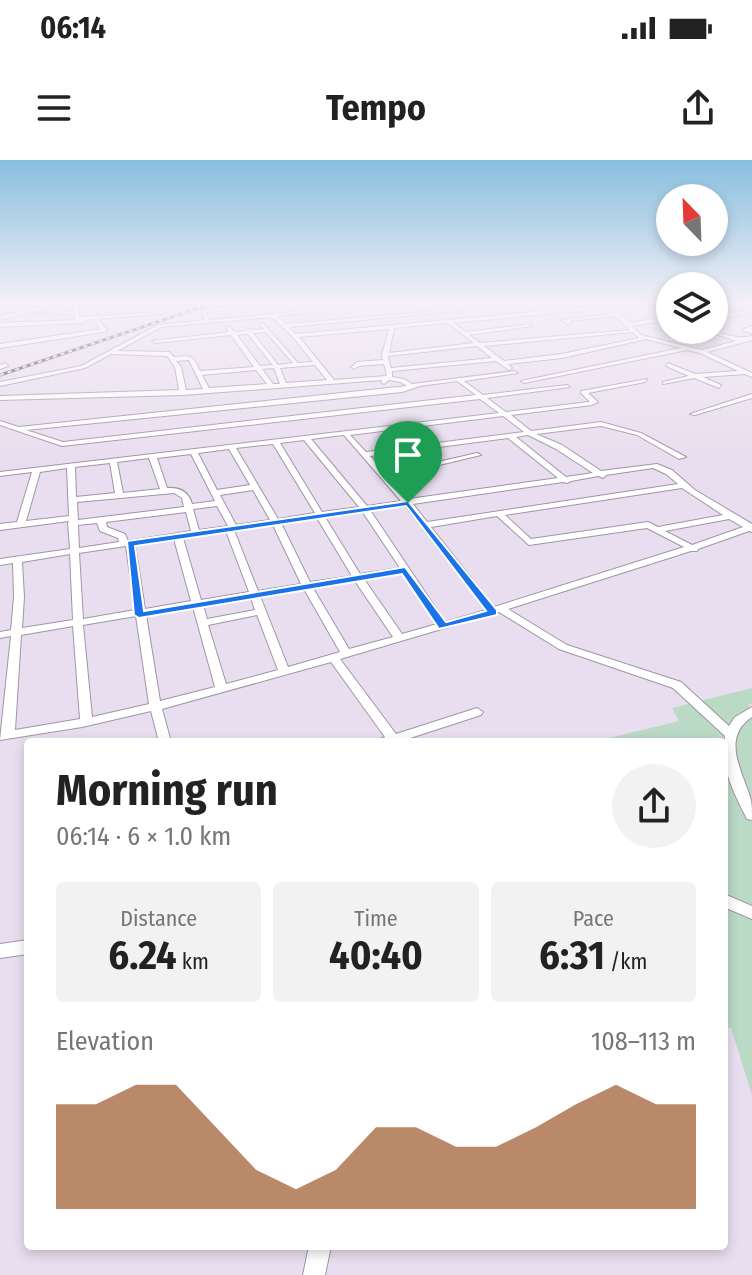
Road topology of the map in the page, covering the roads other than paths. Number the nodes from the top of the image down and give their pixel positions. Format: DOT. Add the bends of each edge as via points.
graph roads {
  1 [pos="110,354"];
  2 [pos="169,354"];
  3 [pos="187,354"];
  4 [pos="247,354"];
  5 [pos="267,354"];
  6 [pos="288,354"];
  7 [pos="310,354"];
  8 [pos="388,354"];
  9 [pos="429,354"];
  10 [pos="489,354"];
  11 [pos="560,354"];
  12 [pos="593,354"];
  13 [pos="632,354"];
  14 [pos="664,354"];
  15 [pos="707,354"];
  16 [pos="190,357"];
  17 [pos="173,359"];
  18 [pos="643,359"];
  19 [pos="499,361"];
  20 [pos="386,362"];
  21 [pos="318,363"];
  22 [pos="615,364"];
  23 [pos="297,365"];
  24 [pos="437,365"];
  25 [pos="668,365"];
  26 [pos="276,367"];
  27 [pos="354,367"];
  28 [pos="258,368"];
  29 [pos="221,369"];
  30 [pos="199,373"];
  31 [pos="515,373"];
  32 [pos="749,373"];
  33 [pos="695,376"];
  34 [pos="549,377"];
  35 [pos="388,378"];
  36 [pos="457,380"];
  37 [pos="645,380"];
  38 [pos="524,381"];
  39 [pos="332,382"];
  40 [pos="665,383"];
  41 [pos="0,384"];
  42 [pos="271,386"];
  43 [pos="284,386"];
  44 [pos="411,386"];
  45 [pos="719,386"];
  46 [pos="567,387"];
  47 [pos="235,389"];
  48 [pos="224,390"];
  49 [pos="207,391"];
  50 [pos="540,391"];
  51 [pos="183,393"];
  52 [pos="582,393"];
  53 [pos="363,394"];
  54 [pos="75,396"];
  55 [pos="110,396"];
  56 [pos="752,396"];
  57 [pos="0,398"];
  58 [pos="481,398"];
  59 [pos="554,398"];
  60 [pos="288,400"];
  61 [pos="236,405"];
  62 [pos="356,412"];
  63 [pos="693,414"];
  64 [pos="503,415"];
  65 [pos="74,416"];
  66 [pos="125,416"];
  67 [pos="114,418"];
  68 [pos="296,418"];
  69 [pos="0,423"];
  70 [pos="251,423"];
  71 [pos="14,428"];
  72 [pos="347,434"];
  73 [pos="530,434"];
  74 [pos="132,436"];
  75 [pos="510,436"];
  76 [pos="306,438"];
  77 [pos="275,441"];
  78 [pos="260,443"];
  79 [pos="62,444"];
  80 [pos="231,446"];
  81 [pos="72,450"];
  82 [pos="193,451"];
  83 [pos="366,454"];
  84 [pos="152,455"];
  85 [pos="477,455"];
  86 [pos="82,456"];
  87 [pos="682,457"];
  88 [pos="113,460"];
  89 [pos="92,463"];
  90 [pos="71,465"];
  91 [pos="37,469"];
  92 [pos="0,474"];
  93 [pos="385,476"];
  94 [pos="603,476"];
  95 [pos="567,481"];
  96 [pos="684,485"];
  97 [pos="255,487"];
  98 [pos="164,490"];
  99 [pos="214,493"];
  100 [pos="119,495"];
  101 [pos="72,500"];
  102 [pos="219,503"];
  103 [pos="408,503"];
  104 [pos="189,508"];
  105 [pos="365,509"];
  106 [pos="163,513"];
  107 [pos="499,514"];
  108 [pos="322,516"];
  109 [pos="730,516"];
  110 [pos="101,520"];
  111 [pos="72,521"];
  112 [pos="276,522"];
  113 [pos="21,525"];
  114 [pos="424,525"];
  115 [pos="0,527"];
  116 [pos="752,528"];
  117 [pos="231,529"];
  118 [pos="660,529"];
  119 [pos="196,534"];
  120 [pos="175,537"];
  121 [pos="127,544"];
  122 [pos="694,549"];
  123 [pos="75,551"];
  124 [pos="17,560"];
  125 [pos="0,562"];
  126 [pos="405,570"];
  127 [pos="358,578"];
  128 [pos="307,586"];
  129 [pos="252,595"];
  130 [pos="198,605"];
  131 [pos="498,611"];
  132 [pos="259,612"];
  133 [pos="139,615"];
  134 [pos="203,623"];
  135 [pos="78,624"];
  136 [pos="443,626"];
  137 [pos="16,632"];
  138 [pos="0,635"];
  139 [pos="400,639"];
  140 [pos="346,654"];
  141 [pos="333,657"];
  142 [pos="284,671"];
  143 [pos="221,688"];
  144 [pos="155,705"];
  145 [pos="752,711"];
  146 [pos="477,712"];
  147 [pos="86,720"];
  148 [pos="4,735"];
  149 [pos="732,735"];
  150 [pos="164,738"];
  151 [pos="387,738"];
  152 [pos="398,738"];
  153 [pos="752,815"];
  154 [pos="728,902"];
  155 [pos="752,913"];
  156 [pos="24,948"];
  157 [pos="0,951"];
  158 [pos="319,1250"];
  159 [pos="314,1275"];
  1 -- 41 [label="street" via="83,367"];
  2 -- 17 [label="street"];
  3 -- 16 [label="street"];
  4 -- 28 [label="street"];
  5 -- 26 [label="street"];
  6 -- 23 [label="street"];
  7 -- 21 [label="street"];
  8 -- 20 [label="street"];
  9 -- 20 [label="street"];
  10 -- 19 [label="street"];
  11 -- 19 [label="street"];
  12 -- 22 [label="street"];
  13 -- 18 [label="street"];
  14 -- 18 [label="street"];
  15 -- 32 [label="street"];
  16 -- 17 [label="street"];
  16 -- 30 [label="street"];
  17 -- 51 [label="street"];
  18 -- 22 [label="street"];
  19 -- 24 [label="street"];
  19 -- 31 [label="street"];
  20 -- 24 [label="street"];
  20 -- 27 [label="street"];
  20 -- 35 [label="street"];
  21 -- 23 [label="street"];
  21 -- 39 [label="street"];
  22 -- 34 [label="street"];
  23 -- 26 [label="street"];
  24 -- 36 [label="street"];
  25 -- 33 [label="street"];
  26 -- 28 [label="street"];
  26 -- 43 [label="street"];
  28 -- 29 [label="street"];
  28 -- 42 [label="street"];
  29 -- 30 [label="street"];
  29 -- 47 [label="street"];
  30 -- 49 [label="street"];
  31 -- 36 [label="street"];
  31 -- 38 [label="street"];
  32 -- 33 [label="street"];
  33 -- 40 [label="street"];
  33 -- 45 [label="street"];
  34 -- 38 [label="street"];
  34 -- 46 [label="street"];
  35 -- 39 [label="street"];
  35 -- 44 [label="street"];
  35 -- 53 [label="street"];
  36 -- 44 [label="street"];
  36 -- 58 [label="street"];
  37 -- 52 [label="street"];
  38 -- 50 [label="street"];
  39 -- 43 [label="street"];
  42 -- 43 [label="street"];
  42 -- 47 [label="street"];
  44 -- 53 [label="street"];
  46 -- 50 [label="street"];
  46 -- 52 [label="street"];
  47 -- 48 [label="street"];
  48 -- 49 [label="street"];
  48 -- 61 [label="street"];
  49 -- 51 [label="street"];
  50 -- 58 [label="street"];
  50 -- 59 [label="street"];
  51 -- 55 [label="street"];
  52 -- 64 [label="street" via="595,403"];
  53 -- 60 [label="street"];
  53 -- 62 [label="street"];
  54 -- 55 [label="street"];
  54 -- 57 [label="street"];
  54 -- 65 [label="street"];
  55 -- 67 [label="street"];
  56 -- 63 [label="street"];
  58 -- 62 [label="street"];
  58 -- 64 [label="street"];
  60 -- 61 [label="street"];
  60 -- 68 [label="street"];
  61 -- 66 [label="street"];
  61 -- 70 [label="street"];
  62 -- 68 [label="street"];
  62 -- 72 [label="street"];
  64 -- 72 [label="street"];
  64 -- 73 [label="street"];
  65 -- 67 [label="street"];
  65 -- 71 [label="street"];
  66 -- 67 [label="street"];
  66 -- 74 [label="street"];
  68 -- 70 [label="street"];
  69 -- 71 [label="street"];
  70 -- 74 [label="street"];
  70 -- 78 [label="street"];
  71 -- 79 [label="street"];
  72 -- 76 [label="street"];
  72 -- 83 [label="street"];
  73 -- 75 [label="street"];
  73 -- 87 [label="street" via="608,425 639,434"];
  73 -- 94 [label="street"];
  74 -- 79 [label="street"];
  75 -- 83 [label="street"];
  75 -- 95 [label="street"];
  76 -- 77 [label="street"];
  76 -- 105 [label="street"];
  77 -- 78 [label="street"];
  77 -- 108 [label="street"];
  78 -- 80 [label="street"];
  79 -- 81 [label="street"];
  80 -- 82 [label="street"];
  80 -- 97 [label="street"];
  82 -- 84 [label="street"];
  82 -- 99 [label="street"];
  83 -- 93 [label="street"];
  84 -- 88 [label="street"];
  84 -- 98 [label="street"];
  85 -- 93 [label="street"];
  86 -- 89 [label="street"];
  88 -- 89 [label="street"];
  88 -- 100 [label="street"];
  89 -- 90 [label="street"];
  90 -- 91 [label="street"];
  90 -- 101 [label="street"];
  91 -- 92 [label="street"];
  91 -- 113 [label="street"];
  93 -- 103 [label="street"];
  94 -- 95 [label="street"];
  94 -- 96 [label="street" via="656,466"];
  95 -- 103 [label="street"];
  96 -- 107 [label="street"];
  96 -- 109 [label="street"];
  97 -- 99 [label="street"];
  97 -- 112 [label="street"];
  98 -- 100 [label="street"];
  98 -- 104 [label="street" via="183,493"];
  99 -- 102 [label="street"];
  100 -- 101 [label="street"];
  101 -- 111 [label="street"];
  102 -- 104 [label="street"];
  102 -- 117 [label="street"];
  103 -- 105 [label="street"];
  103 -- 114 [label="street"];
  104 -- 106 [label="street"];
  104 -- 119 [label="street"];
  105 -- 108 [label="street"];
  105 -- 126 [label="street"];
  106 -- 110 [label="street"];
  106 -- 120 [label="street"];
  107 -- 114 [label="street"];
  107 -- 118 [label="street" via="532,543 643,525"];
  108 -- 112 [label="street"];
  108 -- 127 [label="street"];
  109 -- 116 [label="street"];
  109 -- 118 [label="street"];
  110 -- 111 [label="street"];
  110 -- 121 [label="street" via="103,529 122,536"];
  111 -- 113 [label="street"];
  111 -- 123 [label="street"];
  112 -- 117 [label="street"];
  112 -- 128 [label="street"];
  113 -- 115 [label="street"];
  114 -- 131 [label="street"];
  116 -- 122 [label="street"];
  117 -- 119 [label="street"];
  117 -- 129 [label="street"];
  118 -- 122 [label="street"];
  119 -- 120 [label="street"];
  120 -- 121 [label="street"];
  120 -- 130 [label="street"];
  121 -- 123 [label="street"];
  121 -- 133 [label="street"];
  122 -- 131 [label="street"];
  123 -- 124 [label="street"];
  123 -- 135 [label="street"];
  124 -- 125 [label="street"];
  124 -- 137 [label="street"];
  126 -- 127 [label="street"];
  126 -- 136 [label="street"];
  127 -- 128 [label="street"];
  127 -- 139 [label="street"];
  128 -- 129 [label="street"];
  128 -- 140 [label="street"];
  129 -- 130 [label="street"];
  129 -- 132 [label="street"];
  130 -- 133 [label="street"];
  130 -- 134 [label="street"];
  131 -- 136 [label="street"];
  131 -- 149 [label="street" via="563,647 677,685"];
  132 -- 134 [label="street"];
  132 -- 142 [label="street"];
  133 -- 135 [label="street"];
  133 -- 144 [label="street"];
  134 -- 143 [label="street"];
  135 -- 137 [label="street"];
  135 -- 147 [label="street"];
  136 -- 139 [label="street"];
  137 -- 138 [label="street"];
  137 -- 148 [label="street"];
  139 -- 140 [label="street"];
  140 -- 141 [label="street"];
  141 -- 142 [label="street"];
  141 -- 151 [label="street"];
  142 -- 143 [label="street"];
  143 -- 144 [label="street"];
  144 -- 147 [label="street"];
  144 -- 150 [label="street"];
  145 -- 149 [label="street" via="740,718"];
  146 -- 152 [label="street"];
  147 -- 148 [label="street"];
  149 -- 153 [label="street" via="734,780"];
  154 -- 155 [label="street"];
  156 -- 157 [label="street"];
  158 -- 159 [label="street"];
}
